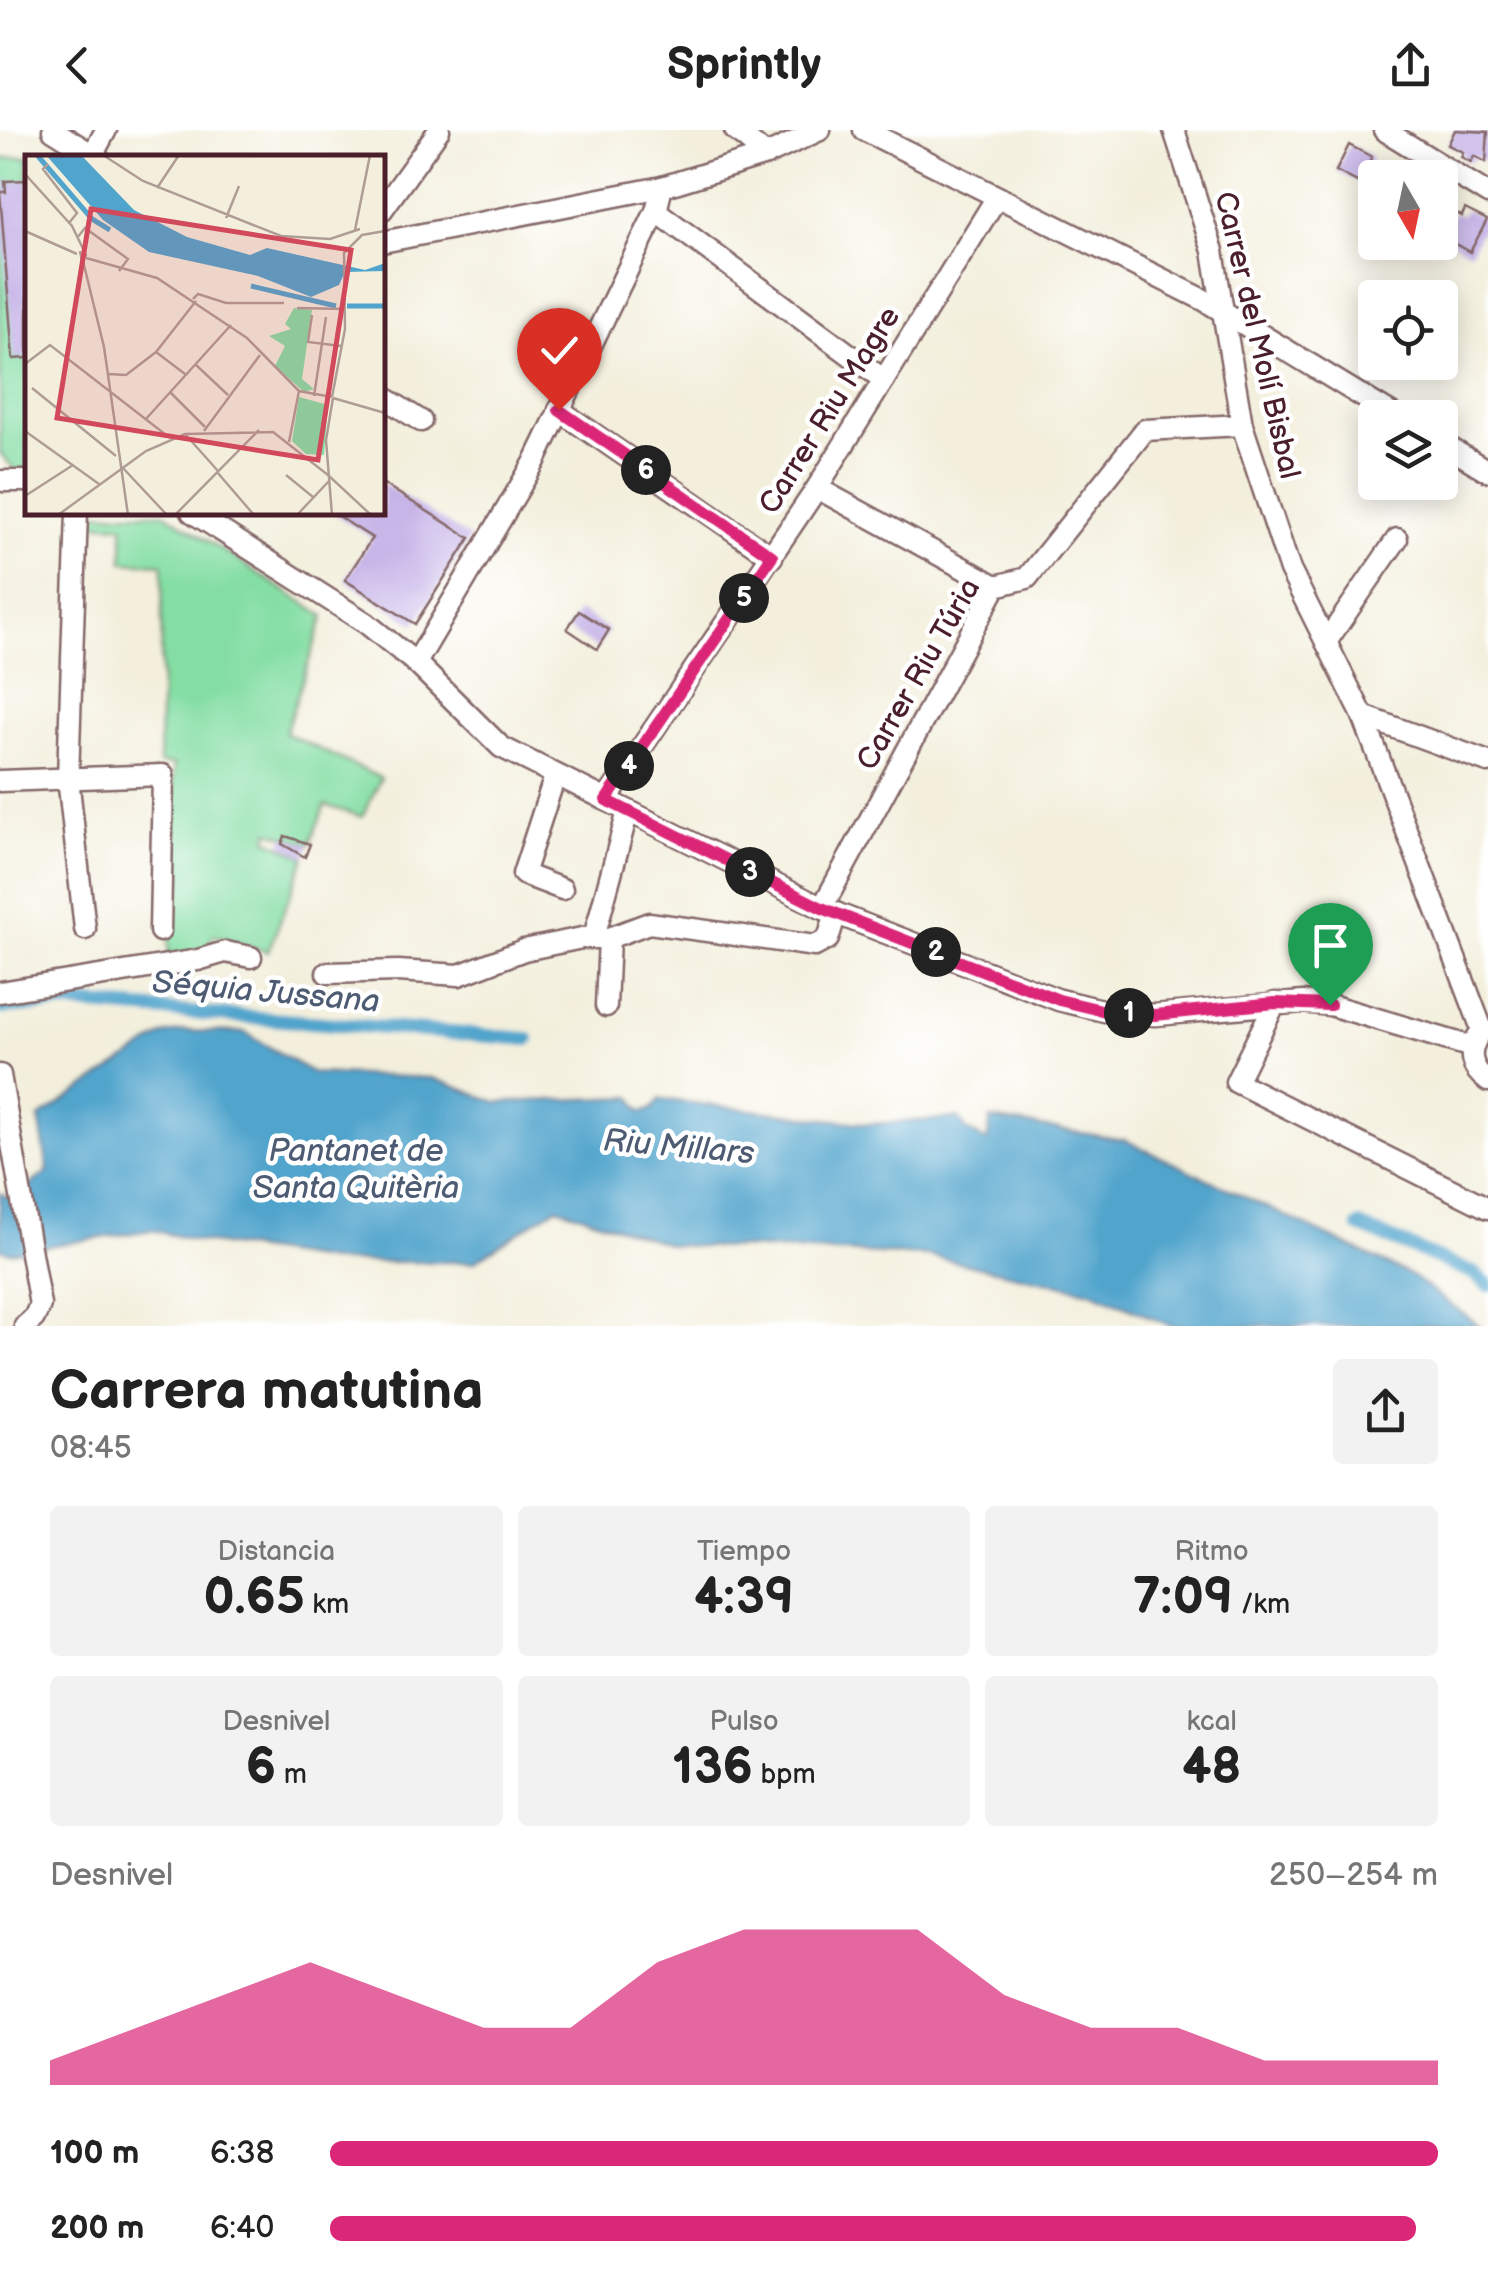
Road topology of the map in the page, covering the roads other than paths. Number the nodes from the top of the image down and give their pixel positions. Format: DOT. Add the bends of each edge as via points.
graph roads {
  1 [pos="53,130"];
  2 [pos="106,130"];
  3 [pos="440,130"];
  4 [pos="736,130"];
  5 [pos="820,130"];
  6 [pos="864,130"];
  7 [pos="1174,130"];
  8 [pos="1384,130"];
  9 [pos="93,155"];
  10 [pos="95,155"];
  11 [pos="766,155"];
  12 [pos="662,187"];
  13 [pos="1488,194"];
  14 [pos="997,196"];
  15 [pos="385,206"];
  16 [pos="656,211"];
  17 [pos="385,242"];
  18 [pos="1224,314"];
  19 [pos="884,380"];
  20 [pos="385,398"];
  21 [pos="1368,400"];
  22 [pos="559,410"];
  23 [pos="421,422"];
  24 [pos="1242,425"];
  25 [pos="1458,453"];
  26 [pos="1488,471"];
  27 [pos="817,488"];
  28 [pos="77,515"];
  29 [pos="197,515"];
  30 [pos="1397,539"];
  31 [pos="772,556"];
  32 [pos="996,586"];
  33 [pos="1326,642"];
  34 [pos="416,664"];
  35 [pos="1363,716"];
  36 [pos="1488,762"];
  37 [pos="555,776"];
  38 [pos="68,778"];
  39 [pos="0,782"];
  40 [pos="606,800"];
  41 [pos="628,811"];
  42 [pos="562,889"];
  43 [pos="829,910"];
  44 [pos="85,929"];
  45 [pos="160,931"];
  46 [pos="602,937"];
  47 [pos="251,957"];
  48 [pos="326,973"];
  49 [pos="0,992"];
  50 [pos="1275,1003"];
  51 [pos="606,1006"];
  52 [pos="1481,1036"];
  53 [pos="0,1075"];
  54 [pos="1488,1081"];
  55 [pos="1488,1208"];
  56 [pos="24,1326"];
  1 -- 9 [label="street"];
  2 -- 10 [label="street"];
  3 -- 15 [label="street"];
  4 -- 11 [label="street"];
  5 -- 11 [label="street"];
  6 -- 14 [label="street"];
  7 -- 18 [label="street, Carrer del Molí Bisbal"];
  8 -- 13 [label="street"];
  11 -- 12 [label="street"];
  12 -- 16 [label="street"];
  12 -- 17 [label="street"];
  14 -- 18 [label="street"];
  14 -- 19 [label="street, Carrer Riu Magre"];
  16 -- 19 [label="street"];
  16 -- 22 [label="street"];
  18 -- 21 [label="street"];
  18 -- 24 [label="street, Carrer del Molí Bisbal"];
  19 -- 27 [label="street, Carrer Riu Magre"];
  20 -- 23 [label="street"];
  22 -- 31 [label="street"];
  22 -- 34 [label="street"];
  24 -- 32 [label="street, Carrer Riu Túria" via="1145,430 1027,578"];
  24 -- 33 [label="street, Carrer del Molí Bisbal" via="1290,570"];
  25 -- 26 [label="street"];
  27 -- 31 [label="street, Carrer Riu Magre"];
  27 -- 32 [label="street"];
  28 -- 38 [label="street"];
  29 -- 34 [label="street" via="366,623"];
  30 -- 33 [label="street"];
  31 -- 40 [label="street, Carrer Riu Magre"];
  32 -- 43 [label="street, Carrer Riu Túria"];
  33 -- 35 [label="street, Carrer del Molí Bisbal"];
  34 -- 37 [label="street" via="501,747"];
  35 -- 36 [label="street"];
  35 -- 52 [label="street, Carrer del Molí Bisbal"];
  37 -- 40 [label="street"];
  37 -- 42 [label="street" via="523,874"];
  38 -- 39 [label="street"];
  38 -- 44 [label="street"];
  38 -- 45 [label="street" via="163,775"];
  40 -- 41 [label="street"];
  41 -- 43 [label="street"];
  41 -- 46 [label="street"];
  43 -- 46 [label="street, Carrer Riu Túria" via="828,939 816,946 658,924"];
  43 -- 50 [label="street" via="1059,1000 1105,1011 1155,1015"];
  46 -- 48 [label="street" via="524,950 459,975"];
  46 -- 51 [label="street"];
  47 -- 49 [label="street" via="218,953"];
  50 -- 52 [label="street" via="1330,1005"];
  50 -- 55 [label="street" via="1236,1082"];
  52 -- 54 [label="street, Carrer del Molí Bisbal" via="1474,1067"];
  53 -- 56 [label="street" via="40,1305"];
}
